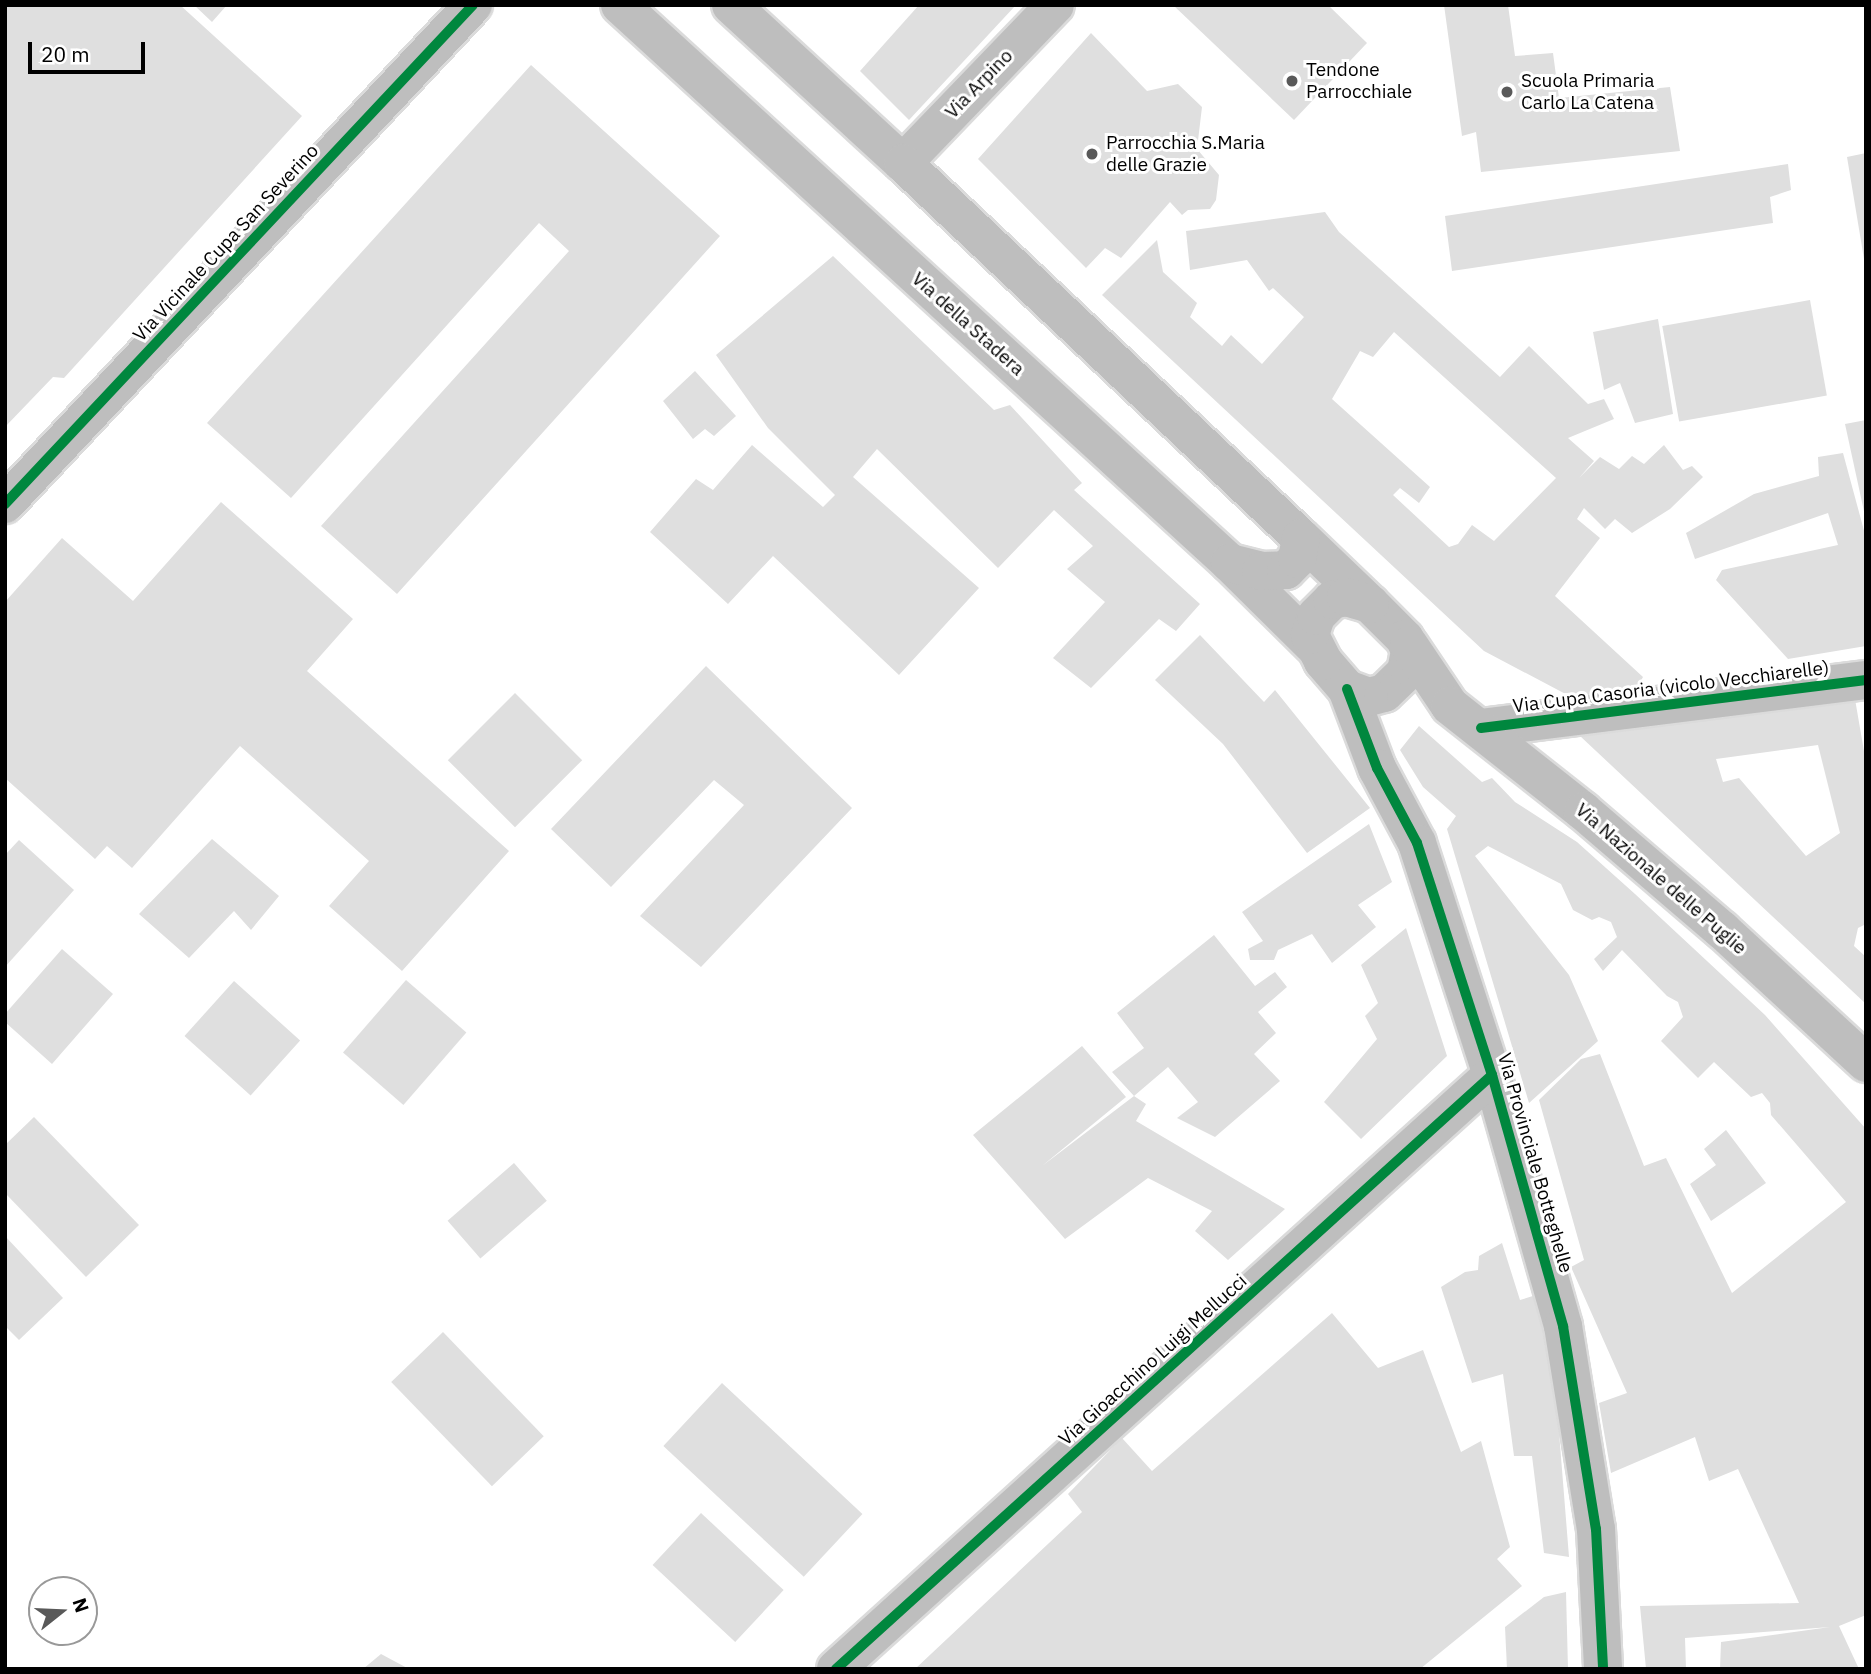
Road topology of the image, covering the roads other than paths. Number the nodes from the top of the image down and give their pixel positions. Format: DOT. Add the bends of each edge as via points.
graph roads {
  1 [pos="473,5"];
  2 [pos="620,5"];
  3 [pos="731,5"];
  4 [pos="1055,5"];
  5 [pos="903,163"];
  6 [pos="5,504"];
  7 [pos="1301,538"];
  8 [pos="1230,563"];
  9 [pos="1370,604"];
  10 [pos="1313,645"];
  11 [pos="1409,645"];
  12 [pos="1866,680"];
  13 [pos="1371,691"];
  14 [pos="1447,704"];
  15 [pos="1481,728"];
  16 [pos="1866,1063"];
  17 [pos="1492,1075"];
  18 [pos="836,1669"];
  19 [pos="1603,1669"];
  1 -- 6 [label="street, Via Vicinale Cupa San Severino"];
  2 -- 8 [label="street, Via della Stadera"];
  3 -- 5 [label="street"];
  4 -- 5 [label="street, Via Arpino"];
  5 -- 7 [label="street"];
  7 -- 8 [label="street" via="1297,559 1286,570 1262,571"];
  7 -- 9 [label="street"];
  8 -- 10 [label="street, Via della Stadera"];
  9 -- 10 [label="street" via="1346,597 1328,603 1311,627"];
  9 -- 11 [label="street"];
  10 -- 13 [label="street"];
  11 -- 13 [label="street" via="1409,667"];
  11 -- 14 [label="street, Via Nazionale delle Puglie"];
  12 -- 15 [label="street, Via Cupa Casoria (vicolo Vecchiarelle)"];
  13 -- 14 [label="street, Via Nazionale delle Puglie"];
  13 -- 17 [label="street, Via Provinciale Botteghelle" via="1377,768 1417,843"];
  14 -- 15 [label="street, Via Nazionale delle Puglie"];
  15 -- 16 [label="street, Via Nazionale delle Puglie" via="1722,930"];
  17 -- 18 [label="street, Via Gioacchino Luigi Mellucci"];
  17 -- 19 [label="street, Via Provinciale Botteghelle" via="1563,1326 1596,1529"];
}
